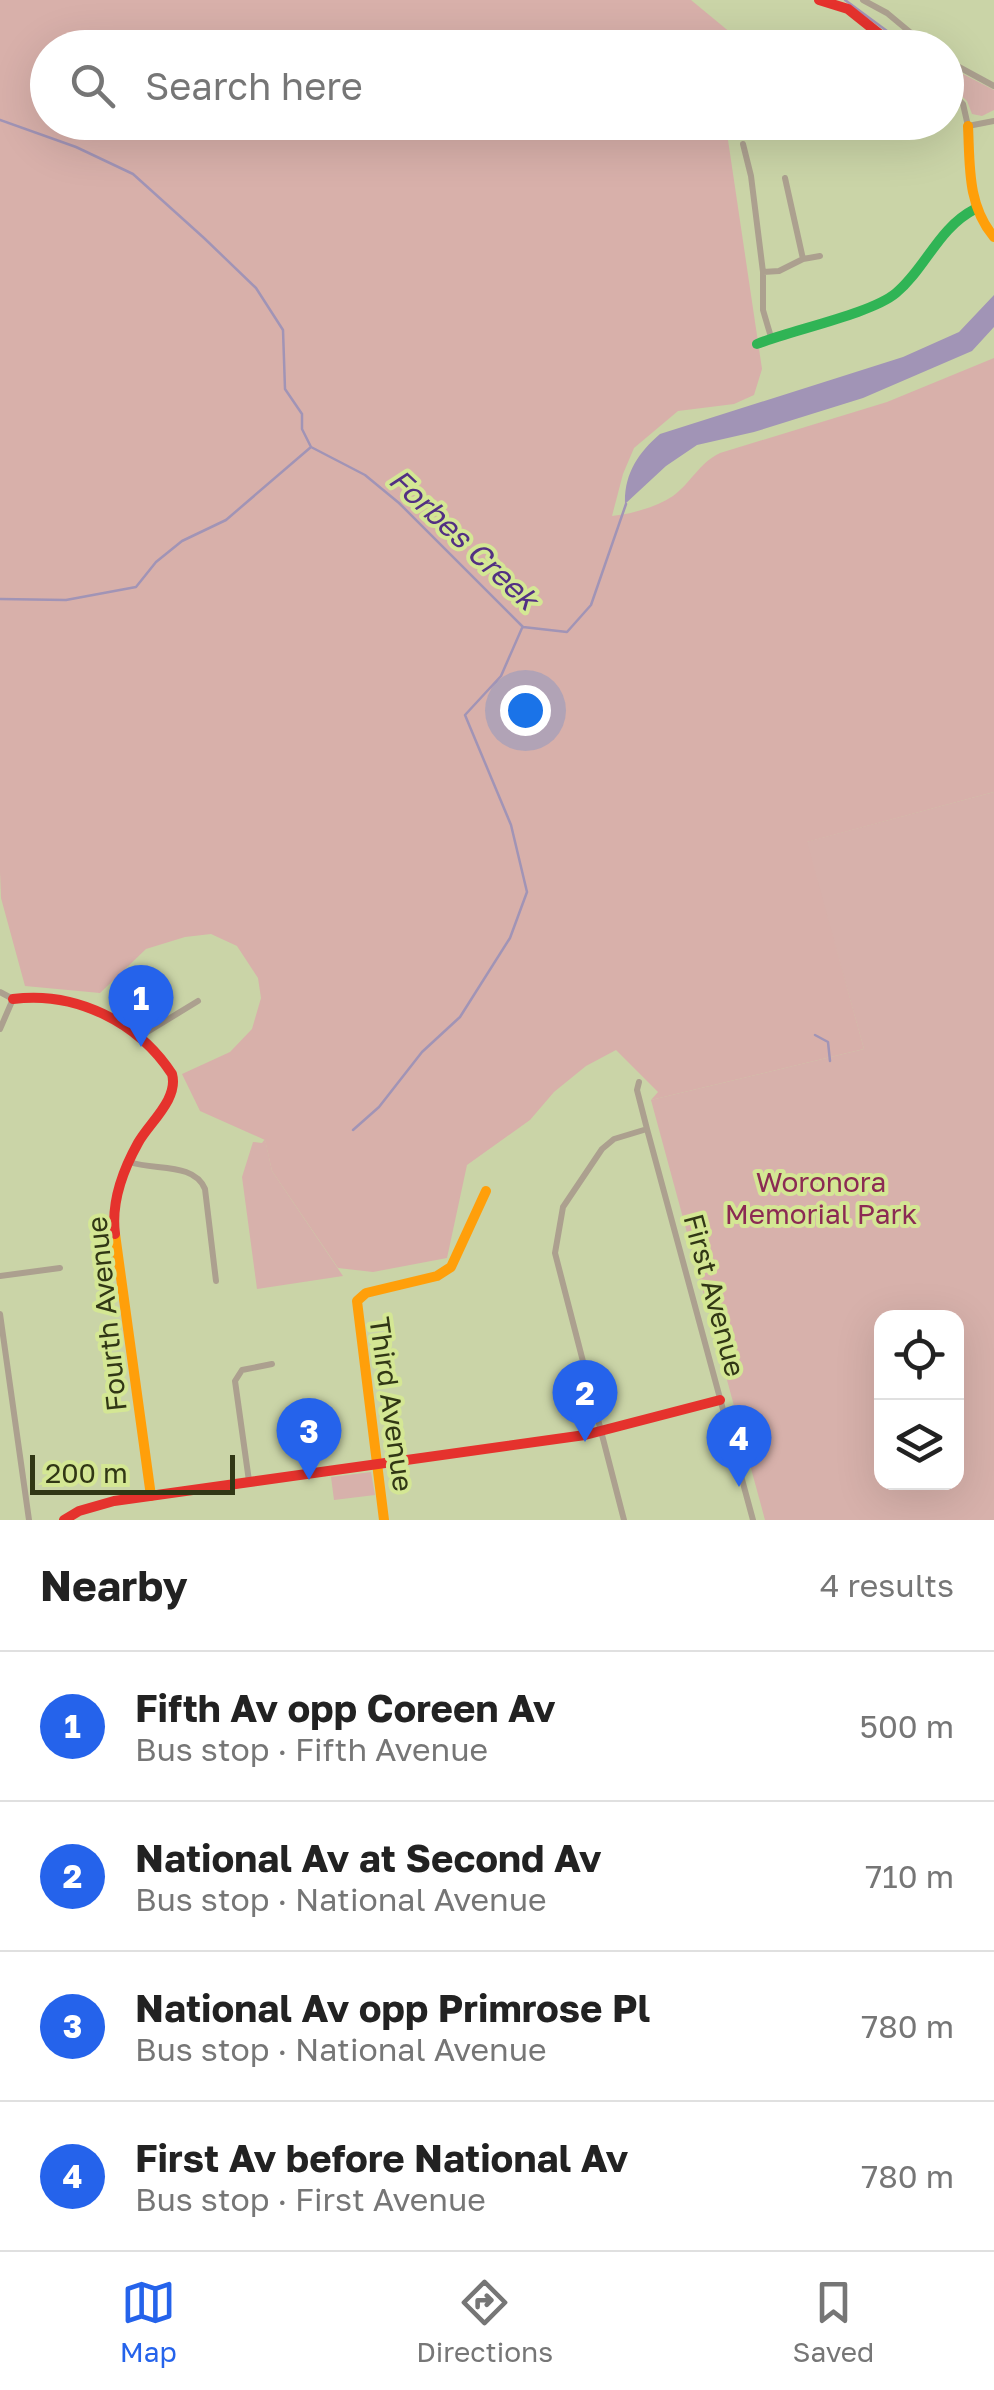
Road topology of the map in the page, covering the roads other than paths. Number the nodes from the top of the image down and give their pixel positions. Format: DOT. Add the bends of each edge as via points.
graph roads {
  1 [pos="819,0"];
  2 [pos="863,0"];
  3 [pos="874,30"];
  4 [pos="907,30"];
  5 [pos="964,70"];
  6 [pos="994,86"];
  7 [pos="964,104"];
  8 [pos="994,121"];
  9 [pos="968,126"];
  10 [pos="742,144"];
  11 [pos="762,165"];
  12 [pos="749,168"];
  13 [pos="786,178"];
  14 [pos="801,192"];
  15 [pos="788,194"];
  16 [pos="976,209"];
  17 [pos="994,237"];
  18 [pos="820,256"];
  19 [pos="803,259"];
  20 [pos="763,272"];
  21 [pos="772,337"];
  22 [pos="757,344"];
  23 [pos="0,992"];
  24 [pos="13,999"];
  25 [pos="198,1001"];
  26 [pos="0,1030"];
  27 [pos="138,1038"];
  28 [pos="635,1087"];
  29 [pos="647,1129"];
  30 [pos="130,1162"];
  31 [pos="486,1190"];
  32 [pos="116,1258"];
  33 [pos="101,1260"];
  34 [pos="60,1268"];
  35 [pos="0,1276"];
  36 [pos="216,1282"];
  37 [pos="0,1314"];
  38 [pos="272,1364"];
  39 [pos="720,1400"];
  40 [pos="601,1432"];
  41 [pos="376,1465"];
  42 [pos="249,1482"];
  43 [pos="151,1496"];
  44 [pos="29,1520"];
  45 [pos="64,1520"];
  46 [pos="384,1520"];
  47 [pos="624,1520"];
  48 [pos="753,1520"];
  1 -- 3 [label="street" via="848,9"];
  2 -- 4 [label="street"];
  5 -- 6 [label="street"];
  7 -- 9 [label="street"];
  8 -- 9 [label="street"];
  9 -- 16 [label="street"];
  10 -- 12 [label="street"];
  11 -- 12 [label="street"];
  12 -- 20 [label="street"];
  13 -- 15 [label="street"];
  14 -- 15 [label="street"];
  15 -- 19 [label="street"];
  16 -- 17 [label="street"];
  16 -- 21 [label="street" via="959,216 892,297"];
  18 -- 19 [label="street"];
  19 -- 20 [label="street"];
  20 -- 21 [label="street" via="763,310"];
  21 -- 22 [label="street"];
  23 -- 24 [label="street"];
  24 -- 26 [label="street"];
  24 -- 27 [label="street" via="41,997 104,1013"];
  25 -- 27 [label="street"];
  27 -- 30 [label="street, Fourth Avenue" via="175,1082"];
  28 -- 29 [label="street, First Avenue"];
  29 -- 39 [label="street, First Avenue"];
  29 -- 40 [label="street" via="607,1143 563,1207 557,1229 558,1272"];
  30 -- 32 [label="street, Fourth Avenue" via="114,1205"];
  30 -- 36 [label="street" via="200,1178"];
  31 -- 41 [label="street, Third Avenue" via="451,1268 356,1301"];
  32 -- 33 [label="street"];
  32 -- 43 [label="street, Fourth Avenue"];
  34 -- 35 [label="street"];
  37 -- 44 [label="street"];
  38 -- 42 [label="street" via="242,1370 234,1381"];
  39 -- 40 [label="street"];
  39 -- 48 [label="street, First Avenue"];
  40 -- 41 [label="street"];
  40 -- 47 [label="street"];
  41 -- 42 [label="street"];
  41 -- 46 [label="street, Third Avenue"];
  42 -- 43 [label="street"];
  43 -- 45 [label="street" via="94,1505"];
}
